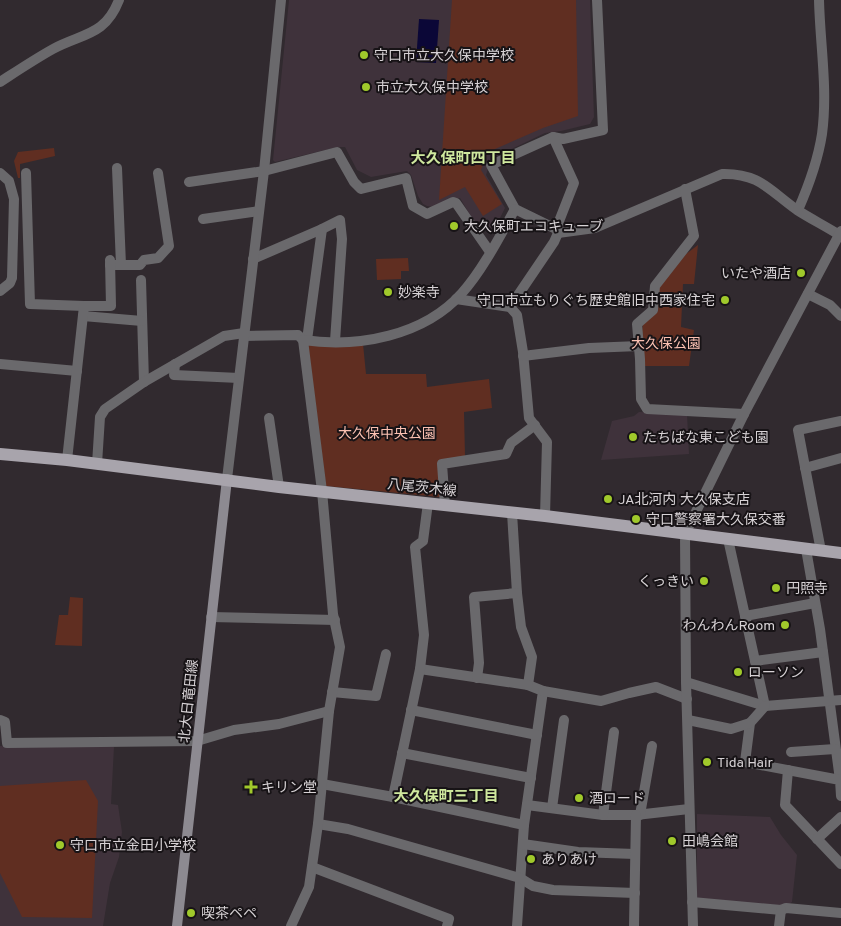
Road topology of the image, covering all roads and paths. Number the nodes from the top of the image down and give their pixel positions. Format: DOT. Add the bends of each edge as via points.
graph roads {
  1 [pos="119,0"];
  2 [pos="281,0"];
  3 [pos="597,0"];
  4 [pos="819,0"];
  5 [pos="0,82"];
  6 [pos="553,137"];
  7 [pos="116,168"];
  8 [pos="264,171"];
  9 [pos="0,173"];
  10 [pos="26,173"];
  11 [pos="158,173"];
  12 [pos="189,182"];
  13 [pos="685,189"];
  14 [pos="515,210"];
  15 [pos="798,210"];
  16 [pos="259,211"];
  17 [pos="203,219"];
  18 [pos="322,229"];
  19 [pos="557,231"];
  20 [pos="840,234"];
  21 [pos="490,252"];
  22 [pos="253,259"];
  23 [pos="121,265"];
  24 [pos="12,275"];
  25 [pos="28,276"];
  26 [pos="141,280"];
  27 [pos="0,291"];
  28 [pos="808,294"];
  29 [pos="456,300"];
  30 [pos="510,307"];
  31 [pos="84,311"];
  32 [pos="841,316"];
  33 [pos="142,321"];
  34 [pos="244,334"];
  35 [pos="305,340"];
  36 [pos="335,341"];
  37 [pos="639,346"];
  38 [pos="523,356"];
  39 [pos="0,364"];
  40 [pos="174,364"];
  41 [pos="77,371"];
  42 [pos="239,378"];
  43 [pos="144,382"];
  44 [pos="744,414"];
  45 [pos="270,418"];
  46 [pos="841,421"];
  47 [pos="535,425"];
  48 [pos="0,454"];
  49 [pos="841,458"];
  50 [pos="67,460"];
  51 [pos="97,464"];
  52 [pos="805,468"];
  53 [pos="227,479"];
  54 [pos="280,487"];
  55 [pos="322,491"];
  56 [pos="428,503"];
  57 [pos="445,505"];
  58 [pos="512,513"];
  59 [pos="545,516"];
  60 [pos="685,534"];
  61 [pos="728,540"];
  62 [pos="806,549"];
  63 [pos="821,551"];
  64 [pos="841,553"];
  65 [pos="517,593"];
  66 [pos="815,602"];
  67 [pos="745,616"];
  68 [pos="211,617"];
  69 [pos="334,620"];
  70 [pos="823,652"];
  71 [pos="386,654"];
  72 [pos="755,661"];
  73 [pos="420,669"];
  74 [pos="477,678"];
  75 [pos="686,682"];
  76 [pos="528,686"];
  77 [pos="543,691"];
  78 [pos="332,692"];
  79 [pos="687,699"];
  80 [pos="829,700"];
  81 [pos="841,700"];
  82 [pos="765,706"];
  83 [pos="411,710"];
  84 [pos="329,711"];
  85 [pos="0,720"];
  86 [pos="564,720"];
  87 [pos="688,720"];
  88 [pos="750,723"];
  89 [pos="614,732"];
  90 [pos="537,735"];
  91 [pos="197,742"];
  92 [pos="652,746"];
  93 [pos="835,749"];
  94 [pos="791,752"];
  95 [pos="402,753"];
  96 [pos="788,770"];
  97 [pos="531,778"];
  98 [pos="840,780"];
  99 [pos="322,784"];
  100 [pos="841,796"];
  101 [pos="393,797"];
  102 [pos="527,805"];
  103 [pos="552,808"];
  104 [pos="689,809"];
  105 [pos="603,815"];
  106 [pos="638,815"];
  107 [pos="841,817"];
  108 [pos="318,824"];
  109 [pos="524,825"];
  110 [pos="817,839"];
  111 [pos="523,844"];
  112 [pos="635,854"];
  113 [pos="841,864"];
  114 [pos="312,867"];
  115 [pos="520,878"];
  116 [pos="635,893"];
  117 [pos="692,902"];
  118 [pos="782,910"];
  119 [pos="841,913"];
  120 [pos="177,926"];
  121 [pos="291,926"];
  122 [pos="447,926"];
  123 [pos="517,926"];
  124 [pos="634,926"];
  125 [pos="693,926"];
  126 [pos="780,926"];
  1 -- 5 [label="street" via="105,24 54,48"];
  2 -- 8 [label="street"];
  3 -- 6 [label="street" via="603,130 563,139"];
  4 -- 15 [label="street" via="824,95 822,134"];
  6 -- 14 [label="street" via="491,165"];
  6 -- 19 [label="street" via="574,183"];
  7 -- 23 [label="street"];
  8 -- 12 [label="street"];
  8 -- 16 [label="street"];
  8 -- 21 [label="street" via="337,152 361,189 406,178 413,206 427,214 456,203"];
  9 -- 24 [label="street" via="9,182 14,199"];
  10 -- 25 [label="street"];
  11 -- 23 [label="street" via="169,246 158,258 144,260 140,264"];
  13 -- 15 [label="street" via="722,174 738,173 764,184"];
  13 -- 19 [label="street" via="595,228"];
  13 -- 37 [label="street" via="694,236 655,286 653,310 637,324"];
  14 -- 19 [label="street"];
  14 -- 21 [label="street"];
  15 -- 20 [label="street"];
  16 -- 17 [label="street"];
  16 -- 22 [label="street"];
  18 -- 22 [label="street"];
  18 -- 35 [label="street"];
  18 -- 36 [label="street" via="340,220 342,239"];
  19 -- 30 [label="street" via="554,242"];
  20 -- 28 [label="street"];
  21 -- 29 [label="street"];
  22 -- 34 [label="street"];
  23 -- 31 [label="street" via="110,262 112,306"];
  24 -- 25 [label="street"];
  24 -- 27 [label="street" via="10,284"];
  25 -- 31 [label="street" via="30,304"];
  26 -- 33 [label="street"];
  28 -- 32 [label="street" via="830,305"];
  28 -- 44 [label="street"];
  29 -- 30 [label="street"];
  29 -- 36 [label="street" via="428,321 392,335 361,341"];
  30 -- 38 [label="street" via="517,315"];
  31 -- 33 [label="street"];
  31 -- 41 [label="street"];
  33 -- 43 [label="street"];
  34 -- 35 [label="street" via="298,335"];
  34 -- 40 [label="street" via="224,336"];
  34 -- 42 [label="street"];
  35 -- 36 [label="street"];
  35 -- 55 [label="street"];
  37 -- 38 [label="street"];
  37 -- 44 [label="street" via="641,398 647,409"];
  38 -- 47 [label="street" via="529,418"];
  39 -- 41 [label="street"];
  40 -- 42 [label="street" via="174,375"];
  40 -- 43 [label="street"];
  41 -- 50 [label="street"];
  42 -- 53 [label="street"];
  43 -- 51 [label="street" via="105,409 100,417"];
  44 -- 60 [label="street"];
  45 -- 54 [label="street"];
  46 -- 52 [label="street" via="798,430"];
  47 -- 57 [label="street" via="512,443 506,454 442,464"];
  47 -- 59 [label="street" via="547,442"];
  48 -- 50 [label="main road, 八尾茨木線"];
  49 -- 52 [label="street"];
  50 -- 51 [label="main road, 八尾茨木線"];
  51 -- 53 [label="main road, 八尾茨木線"];
  52 -- 63 [label="street"];
  53 -- 54 [label="main road, 八尾茨木線"];
  53 -- 68 [label="main road, 北大日竜田線"];
  54 -- 55 [label="main road, 八尾茨木線"];
  55 -- 56 [label="main road, 八尾茨木線"];
  55 -- 69 [label="street"];
  56 -- 57 [label="main road, 八尾茨木線"];
  56 -- 73 [label="street" via="423,541 415,548 424,635"];
  57 -- 58 [label="main road, 八尾茨木線"];
  58 -- 59 [label="main road, 八尾茨木線"];
  58 -- 65 [label="street"];
  59 -- 60 [label="main road, 八尾茨木線"];
  60 -- 61 [label="main road, 八尾茨木線"];
  60 -- 75 [label="street"];
  61 -- 62 [label="main road, 八尾茨木線"];
  61 -- 67 [label="street"];
  62 -- 63 [label="main road, 八尾茨木線"];
  62 -- 66 [label="street"];
  63 -- 64 [label="main road, 八尾茨木線"];
  65 -- 74 [label="street" via="474,597 479,663"];
  65 -- 76 [label="street" via="521,627 532,657"];
  66 -- 67 [label="street"];
  66 -- 70 [label="street"];
  67 -- 72 [label="street"];
  68 -- 69 [label="street"];
  68 -- 91 [label="main road, 北大日竜田線"];
  69 -- 78 [label="street" via="340,647"];
  70 -- 72 [label="street"];
  70 -- 80 [label="street"];
  71 -- 78 [label="street" via="376,696"];
  72 -- 82 [label="street"];
  73 -- 74 [label="street"];
  73 -- 83 [label="street"];
  74 -- 76 [label="street"];
  75 -- 79 [label="street"];
  75 -- 82 [label="street"];
  76 -- 77 [label="street"];
  77 -- 79 [label="street" via="601,701 656,687"];
  77 -- 90 [label="street"];
  78 -- 84 [label="street"];
  79 -- 87 [label="street"];
  80 -- 81 [label="street"];
  80 -- 82 [label="street"];
  80 -- 93 [label="street"];
  82 -- 88 [label="street"];
  83 -- 90 [label="street"];
  83 -- 95 [label="street"];
  84 -- 91 [label="street" via="279,724 234,730"];
  84 -- 99 [label="street"];
  85 -- 91 [label="street" via="5,722 7,743"];
  86 -- 103 [label="street"];
  87 -- 88 [label="street" via="731,729"];
  87 -- 104 [label="street"];
  88 -- 96 [label="street" via="745,762"];
  89 -- 105 [label="street"];
  90 -- 97 [label="street"];
  91 -- 120 [label="main road, 北大日竜田線"];
  92 -- 106 [label="street"];
  93 -- 94 [label="street"];
  93 -- 98 [label="street"];
  95 -- 97 [label="street"];
  95 -- 101 [label="street"];
  96 -- 98 [label="street"];
  96 -- 110 [label="street" via="785,805"];
  97 -- 102 [label="street"];
  98 -- 100 [label="street"];
  99 -- 101 [label="street"];
  99 -- 108 [label="street"];
  101 -- 109 [label="street"];
  102 -- 103 [label="street"];
  102 -- 109 [label="street"];
  103 -- 105 [label="street"];
  104 -- 106 [label="street"];
  104 -- 117 [label="street"];
  105 -- 106 [label="street"];
  106 -- 112 [label="street"];
  107 -- 110 [label="street"];
  108 -- 114 [label="street"];
  108 -- 115 [label="street" via="348,829"];
  109 -- 111 [label="street"];
  110 -- 113 [label="street"];
  111 -- 112 [label="street" via="578,852"];
  111 -- 115 [label="street"];
  112 -- 116 [label="street"];
  114 -- 121 [label="street" via="309,887"];
  114 -- 122 [label="street" via="449,919"];
  115 -- 116 [label="street" via="533,886 553,890"];
  115 -- 123 [label="street"];
  116 -- 124 [label="street"];
  117 -- 118 [label="street"];
  117 -- 125 [label="street"];
  118 -- 119 [label="street"];
  118 -- 126 [label="street"];
}
